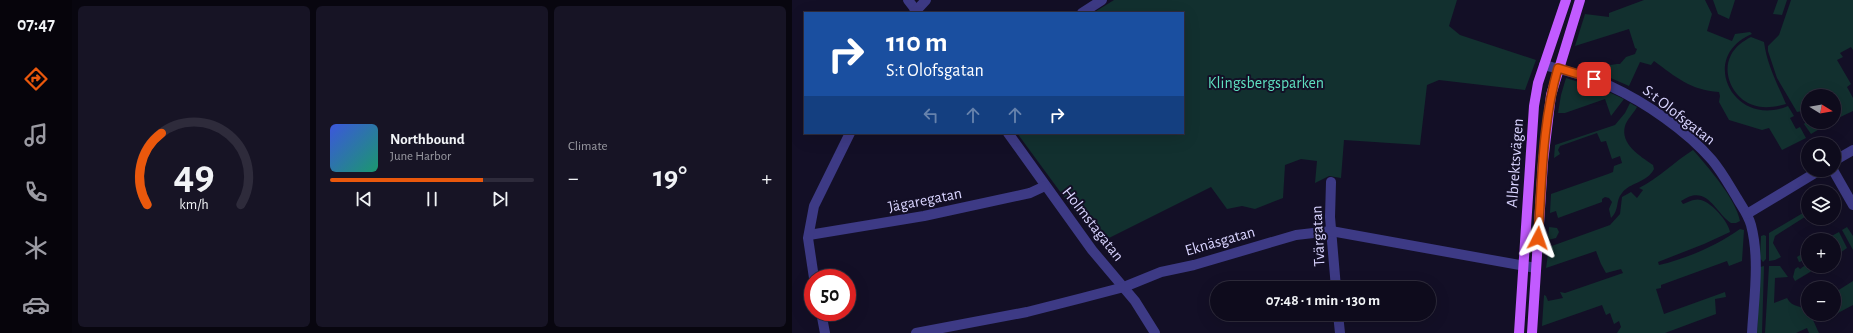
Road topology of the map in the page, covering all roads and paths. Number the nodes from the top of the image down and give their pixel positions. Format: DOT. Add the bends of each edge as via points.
graph roads {
  1 [pos="908,0"];
  2 [pos="926,0"];
  3 [pos="1102,0"];
  4 [pos="1566,0"];
  5 [pos="1580,0"];
  6 [pos="916,12"];
  7 [pos="1084,12"];
  8 [pos="1544,65"];
  9 [pos="1558,68"];
  10 [pos="850,134"];
  11 [pos="1009,134"];
  12 [pos="1853,150"];
  13 [pos="1841,157"];
  14 [pos="1808,177"];
  15 [pos="1837,177"];
  16 [pos="1331,182"];
  17 [pos="1044,186"];
  18 [pos="1853,205"];
  19 [pos="1747,214"];
  20 [pos="1331,231"];
  21 [pos="808,235"];
  22 [pos="1524,266"];
  23 [pos="1536,268"];
  24 [pos="812,269"];
  25 [pos="1335,281"];
  26 [pos="1124,287"];
  27 [pos="823,321"];
  28 [pos="1339,321"];
  29 [pos="825,333"];
  30 [pos="916,333"];
  31 [pos="1155,333"];
  32 [pos="1340,333"];
  33 [pos="1519,333"];
  34 [pos="1532,333"];
  35 [pos="1752,333"];
  1 -- 6 [label="street"];
  2 -- 6 [label="street"];
  3 -- 7 [label="street"];
  4 -- 8 [label="main road, Albrektsvägen"];
  5 -- 9 [label="main road, Albrektsvägen"];
  8 -- 9 [label="street, S:t Olofsgatan"];
  8 -- 22 [label="main road, Albrektsvägen" via="1534,106"];
  9 -- 19 [label="street, S:t Olofsgatan" via="1594,79 1642,102 1677,128 1713,161"];
  9 -- 23 [label="main road, Albrektsvägen" via="1551,95 1545,140"];
  10 -- 21 [label="street" via="814,206"];
  11 -- 17 [label="street, Holmstagatan"];
  12 -- 13 [label="street"];
  14 -- 19 [label="street"];
  15 -- 18 [label="street"];
  16 -- 20 [label="street, Tvärgatan"];
  17 -- 21 [label="street, Jägaregatan" via="1030,193 924,216"];
  17 -- 26 [label="street, Holmstagatan" via="1092,250"];
  19 -- 35 [label="street, S:t Olofsgatan" via="1755,253"];
  20 -- 22 [label="street, Eknäsgatan"];
  20 -- 25 [label="street, Tvärgatan"];
  20 -- 26 [label="street, Eknäsgatan" via="1296,235 1161,272"];
  21 -- 24 [label="street"];
  22 -- 23 [label="street, Eknäsgatan"];
  22 -- 33 [label="main road, Albrektsvägen"];
  23 -- 34 [label="main road, Albrektsvägen"];
  26 -- 30 [label="street, Eknäsgatan" via="1027,312"];
  26 -- 31 [label="street, Holmstagatan"];
  27 -- 29 [label="street"];
  28 -- 32 [label="street"];
}
